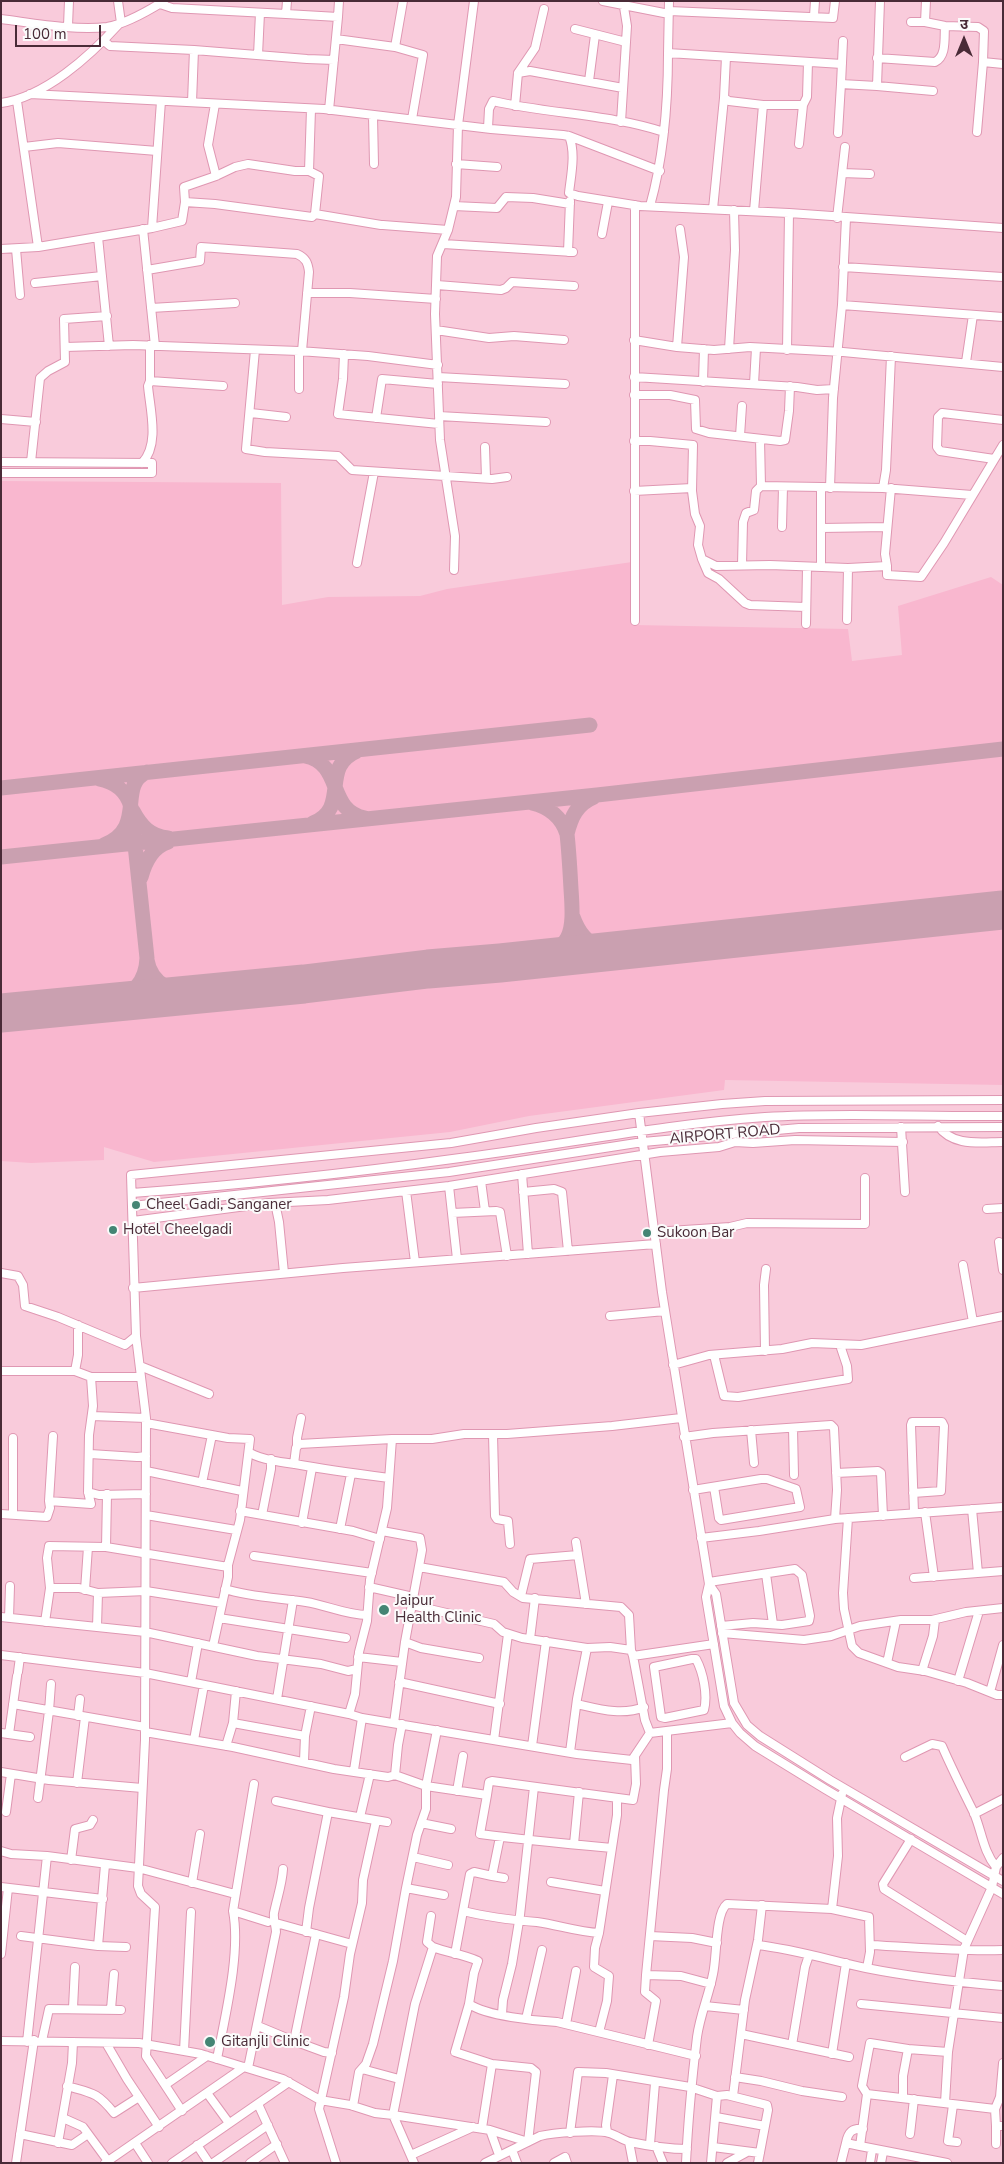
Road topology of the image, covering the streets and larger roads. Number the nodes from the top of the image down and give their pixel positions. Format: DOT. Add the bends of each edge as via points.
graph roads {
  1 [pos="69,1"];
  2 [pos="118,1"];
  3 [pos="288,1"];
  4 [pos="339,1"];
  5 [pos="403,1"];
  6 [pos="474,1"];
  7 [pos="602,1"];
  8 [pos="669,1"];
  9 [pos="815,1"];
  10 [pos="834,1"];
  11 [pos="880,1"];
  12 [pos="926,1"];
  13 [pos="162,2"];
  14 [pos="624,7"];
  15 [pos="544,9"];
  16 [pos="670,12"];
  17 [pos="260,13"];
  18 [pos="286,14"];
  19 [pos="814,16"];
  20 [pos="338,17"];
  21 [pos="1,20"];
  22 [pos="911,22"];
  23 [pos="925,22"];
  24 [pos="120,23"];
  25 [pos="68,26"];
  26 [pos="945,26"];
  27 [pos="575,28"];
  28 [pos="595,35"];
  29 [pos="336,39"];
  30 [pos="104,41"];
  31 [pos="843,41"];
  32 [pos="626,42"];
  33 [pos="395,47"];
  34 [pos="194,50"];
  35 [pos="668,53"];
  36 [pos="258,55"];
  37 [pos="726,57"];
  38 [pos="877,58"];
  39 [pos="334,60"];
  40 [pos="808,62"];
  41 [pos="984,62"];
  42 [pos="842,64"];
  43 [pos="1003,64"];
  44 [pos="518,74"];
  45 [pos="589,81"];
  46 [pos="841,84"];
  47 [pos="877,86"];
  48 [pos="623,88"];
  49 [pos="933,91"];
  50 [pos="30,94"];
  51 [pos="724,98"];
  52 [pos="17,101"];
  53 [pos="161,101"];
  54 [pos="192,102"];
  55 [pos="1,103"];
  56 [pos="215,104"];
  57 [pos="763,105"];
  58 [pos="803,105"];
  59 [pos="515,106"];
  60 [pos="311,109"];
  61 [pos="329,110"];
  62 [pos="373,116"];
  63 [pos="412,119"];
  64 [pos="621,122"];
  65 [pos="458,125"];
  66 [pos="488,128"];
  67 [pos="664,132"];
  68 [pos="977,132"];
  69 [pos="838,133"];
  70 [pos="569,136"];
  71 [pos="799,144"];
  72 [pos="24,147"];
  73 [pos="845,147"];
  74 [pos="157,151"];
  75 [pos="374,164"];
  76 [pos="456,164"];
  77 [pos="497,167"];
  78 [pos="309,171"];
  79 [pos="660,171"];
  80 [pos="842,173"];
  81 [pos="870,174"];
  82 [pos="216,176"];
  83 [pos="569,193"];
  84 [pos="185,202"];
  85 [pos="608,202"];
  86 [pos="570,204"];
  87 [pos="454,206"];
  88 [pos="635,206"];
  89 [pos="650,206"];
  90 [pos="714,209"];
  91 [pos="734,210"];
  92 [pos="754,211"];
  93 [pos="789,213"];
  94 [pos="315,214"];
  95 [pos="837,218"];
  96 [pos="846,218"];
  97 [pos="152,228"];
  98 [pos="1003,228"];
  99 [pos="143,229"];
  100 [pos="680,229"];
  101 [pos="448,230"];
  102 [pos="602,234"];
  103 [pos="98,237"];
  104 [pos="443,244"];
  105 [pos="38,246"];
  106 [pos="1,249"];
  107 [pos="16,249"];
  108 [pos="843,267"];
  109 [pos="147,270"];
  110 [pos="102,276"];
  111 [pos="1003,277"];
  112 [pos="35,283"];
  113 [pos="437,285"];
  114 [pos="574,286"];
  115 [pos="307,294"];
  116 [pos="20,295"];
  117 [pos="436,299"];
  118 [pos="234,303"];
  119 [pos="842,305"];
  120 [pos="151,308"];
  121 [pos="973,315"];
  122 [pos="107,316"];
  123 [pos="1003,317"];
  124 [pos="436,330"];
  125 [pos="564,340"];
  126 [pos="634,340"];
  127 [pos="109,346"];
  128 [pos="152,346"];
  129 [pos="65,347"];
  130 [pos="677,347"];
  131 [pos="756,348"];
  132 [pos="704,349"];
  133 [pos="729,349"];
  134 [pos="255,350"];
  135 [pos="787,350"];
  136 [pos="300,351"];
  137 [pos="837,352"];
  138 [pos="344,354"];
  139 [pos="891,356"];
  140 [pos="966,362"];
  141 [pos="438,365"];
  142 [pos="1003,367"];
  143 [pos="634,377"];
  144 [pos="438,380"];
  145 [pos="150,381"];
  146 [pos="703,382"];
  147 [pos="565,384"];
  148 [pos="754,384"];
  149 [pos="224,386"];
  150 [pos="790,386"];
  151 [pos="299,389"];
  152 [pos="834,389"];
  153 [pos="634,395"];
  154 [pos="742,406"];
  155 [pos="251,413"];
  156 [pos="286,417"];
  157 [pos="376,418"];
  158 [pos="1,419"];
  159 [pos="439,420"];
  160 [pos="1003,420"];
  161 [pos="36,422"];
  162 [pos="546,422"];
  163 [pos="696,429"];
  164 [pos="740,436"];
  165 [pos="760,439"];
  166 [pos="634,441"];
  167 [pos="692,445"];
  168 [pos="1003,445"];
  169 [pos="485,447"];
  170 [pos="994,459"];
  171 [pos="1,462"];
  172 [pos="31,462"];
  173 [pos="142,463"];
  174 [pos="374,472"];
  175 [pos="1,473"];
  176 [pos="445,475"];
  177 [pos="507,477"];
  178 [pos="486,478"];
  179 [pos="761,486"];
  180 [pos="783,487"];
  181 [pos="692,488"];
  182 [pos="825,488"];
  183 [pos="887,488"];
  184 [pos="634,491"];
  185 [pos="972,495"];
  186 [pos="782,527"];
  187 [pos="887,527"];
  188 [pos="821,528"];
  189 [pos="702,559"];
  190 [pos="357,563"];
  191 [pos="742,565"];
  192 [pos="887,566"];
  193 [pos="807,567"];
  194 [pos="821,567"];
  195 [pos="848,568"];
  196 [pos="454,570"];
  197 [pos="806,607"];
  198 [pos="847,620"];
  199 [pos="635,622"];
  200 [pos="806,624"];
  201 [pos="1003,1100"];
  202 [pos="639,1112"];
  203 [pos="1003,1116"];
  204 [pos="938,1126"];
  205 [pos="901,1127"];
  206 [pos="1003,1127"];
  207 [pos="641,1132"];
  208 [pos="643,1142"];
  209 [pos="902,1142"];
  210 [pos="1003,1142"];
  211 [pos="644,1155"];
  212 [pos="522,1174"];
  213 [pos="866,1178"];
  214 [pos="481,1181"];
  215 [pos="449,1186"];
  216 [pos="406,1191"];
  217 [pos="523,1192"];
  218 [pos="905,1192"];
  219 [pos="132,1193"];
  220 [pos="275,1203"];
  221 [pos="132,1206"];
  222 [pos="1003,1208"];
  223 [pos="987,1209"];
  224 [pos="485,1211"];
  225 [pos="452,1213"];
  226 [pos="133,1221"];
  227 [pos="654,1232"];
  228 [pos="999,1242"];
  229 [pos="656,1244"];
  230 [pos="568,1251"];
  231 [pos="528,1254"];
  232 [pos="506,1256"];
  233 [pos="457,1259"];
  234 [pos="415,1262"];
  235 [pos="963,1265"];
  236 [pos="766,1269"];
  237 [pos="1003,1270"];
  238 [pos="1,1273"];
  239 [pos="284,1273"];
  240 [pos="133,1288"];
  241 [pos="665,1311"];
  242 [pos="610,1316"];
  243 [pos="1003,1316"];
  244 [pos="974,1322"];
  245 [pos="78,1325"];
  246 [pos="136,1336"];
  247 [pos="840,1345"];
  248 [pos="766,1350"];
  249 [pos="714,1355"];
  250 [pos="673,1365"];
  251 [pos="140,1366"];
  252 [pos="1,1371"];
  253 [pos="76,1371"];
  254 [pos="91,1377"];
  255 [pos="141,1377"];
  256 [pos="209,1394"];
  257 [pos="92,1416"];
  258 [pos="301,1418"];
  259 [pos="681,1418"];
  260 [pos="146,1421"];
  261 [pos="793,1428"];
  262 [pos="751,1430"];
  263 [pos="493,1434"];
  264 [pos="212,1435"];
  265 [pos="53,1436"];
  266 [pos="684,1437"];
  267 [pos="13,1438"];
  268 [pos="392,1439"];
  269 [pos="297,1446"];
  270 [pos="250,1453"];
  271 [pos="90,1454"];
  272 [pos="146,1456"];
  273 [pos="271,1459"];
  274 [pos="754,1463"];
  275 [pos="294,1464"];
  276 [pos="312,1468"];
  277 [pos="146,1471"];
  278 [pos="836,1473"];
  279 [pos="351,1474"];
  280 [pos="794,1475"];
  281 [pos="389,1478"];
  282 [pos="202,1483"];
  283 [pos="714,1486"];
  284 [pos="693,1490"];
  285 [pos="242,1491"];
  286 [pos="88,1492"];
  287 [pos="913,1493"];
  288 [pos="107,1494"];
  289 [pos="146,1494"];
  290 [pos="49,1500"];
  291 [pos="1003,1507"];
  292 [pos="972,1509"];
  293 [pos="240,1512"];
  294 [pos="925,1512"];
  295 [pos="914,1513"];
  296 [pos="1,1514"];
  297 [pos="13,1514"];
  298 [pos="146,1515"];
  299 [pos="262,1515"];
  300 [pos="883,1516"];
  301 [pos="848,1518"];
  302 [pos="835,1519"];
  303 [pos="302,1523"];
  304 [pos="340,1529"];
  305 [pos="236,1530"];
  306 [pos="381,1535"];
  307 [pos="701,1538"];
  308 [pos="576,1542"];
  309 [pos="510,1544"];
  310 [pos="88,1547"];
  311 [pos="106,1548"];
  312 [pos="146,1554"];
  313 [pos="578,1555"];
  314 [pos="254,1556"];
  315 [pos="228,1567"];
  316 [pos="419,1567"];
  317 [pos="1003,1571"];
  318 [pos="372,1573"];
  319 [pos="978,1573"];
  320 [pos="766,1574"];
  321 [pos="934,1577"];
  322 [pos="914,1578"];
  323 [pos="709,1583"];
  324 [pos="10,1586"];
  325 [pos="369,1587"];
  326 [pos="50,1588"];
  327 [pos="225,1589"];
  328 [pos="85,1590"];
  329 [pos="146,1591"];
  330 [pos="98,1593"];
  331 [pos="521,1596"];
  332 [pos="535,1598"];
  333 [pos="293,1600"];
  334 [pos="413,1601"];
  335 [pos="222,1603"];
  336 [pos="586,1604"];
  337 [pos="1003,1608"];
  338 [pos="979,1611"];
  339 [pos="367,1615"];
  340 [pos="5,1618"];
  341 [pos="220,1618"];
  342 [pos="935,1620"];
  343 [pos="896,1621"];
  344 [pos="45,1622"];
  345 [pos="773,1624"];
  346 [pos="97,1627"];
  347 [pos="288,1628"];
  348 [pos="722,1629"];
  349 [pos="850,1630"];
  350 [pos="145,1632"];
  351 [pos="508,1634"];
  352 [pos="346,1638"];
  353 [pos="530,1639"];
  354 [pos="546,1641"];
  355 [pos="405,1642"];
  356 [pos="198,1643"];
  357 [pos="714,1644"];
  358 [pos="1003,1645"];
  359 [pos="212,1646"];
  360 [pos="588,1648"];
  361 [pos="632,1653"];
  362 [pos="1,1655"];
  363 [pos="20,1657"];
  364 [pos="358,1657"];
  365 [pos="479,1658"];
  366 [pos="283,1659"];
  367 [pos="402,1662"];
  368 [pos="887,1663"];
  369 [pos="357,1669"];
  370 [pos="922,1670"];
  371 [pos="145,1673"];
  372 [pos="720,1679"];
  373 [pos="703,1681"];
  374 [pos="958,1681"];
  375 [pos="191,1682"];
  376 [pos="399,1682"];
  377 [pos="51,1684"];
  378 [pos="204,1685"];
  379 [pos="656,1688"];
  380 [pos="236,1691"];
  381 [pos="641,1692"];
  382 [pos="990,1692"];
  383 [pos="1003,1695"];
  384 [pos="80,1699"];
  385 [pos="277,1699"];
  386 [pos="13,1704"];
  387 [pos="500,1704"];
  388 [pos="576,1704"];
  389 [pos="311,1706"];
  390 [pos="644,1707"];
  391 [pos="49,1710"];
  392 [pos="349,1714"];
  393 [pos="82,1717"];
  394 [pos="362,1718"];
  395 [pos="394,1722"];
  396 [pos="732,1722"];
  397 [pos="233,1723"];
  398 [pos="402,1724"];
  399 [pos="145,1730"];
  400 [pos="437,1730"];
  401 [pos="667,1731"];
  402 [pos="650,1733"];
  403 [pos="5,1734"];
  404 [pos="305,1736"];
  405 [pos="30,1737"];
  406 [pos="194,1740"];
  407 [pos="494,1740"];
  408 [pos="226,1746"];
  409 [pos="532,1746"];
  410 [pos="570,1752"];
  411 [pos="463,1756"];
  412 [pos="635,1756"];
  413 [pos="905,1757"];
  414 [pos="304,1761"];
  415 [pos="354,1770"];
  416 [pos="1,1772"];
  417 [pos="11,1774"];
  418 [pos="370,1774"];
  419 [pos="395,1775"];
  420 [pos="40,1779"];
  421 [pos="77,1783"];
  422 [pos="254,1784"];
  423 [pos="426,1786"];
  424 [pos="534,1787"];
  425 [pos="142,1788"];
  426 [pos="845,1788"];
  427 [pos="457,1791"];
  428 [pos="579,1792"];
  429 [pos="487,1795"];
  430 [pos="38,1798"];
  431 [pos="617,1798"];
  432 [pos="840,1798"];
  433 [pos="1003,1799"];
  434 [pos="276,1801"];
  435 [pos="6,1812"];
  436 [pos="328,1812"];
  437 [pos="974,1814"];
  438 [pos="360,1817"];
  439 [pos="93,1820"];
  440 [pos="376,1821"];
  441 [pos="387,1822"];
  442 [pos="421,1823"];
  443 [pos="451,1830"];
  444 [pos="200,1834"];
  445 [pos="500,1837"];
  446 [pos="911,1839"];
  447 [pos="528,1840"];
  448 [pos="574,1844"];
  449 [pos="612,1848"];
  450 [pos="1,1851"];
  451 [pos="46,1856"];
  452 [pos="413,1857"];
  453 [pos="1003,1858"];
  454 [pos="71,1860"];
  455 [pos="106,1865"];
  456 [pos="448,1865"];
  457 [pos="996,1866"];
  458 [pos="138,1868"];
  459 [pos="283,1869"];
  460 [pos="492,1876"];
  461 [pos="995,1877"];
  462 [pos="504,1878"];
  463 [pos="1003,1881"];
  464 [pos="551,1882"];
  465 [pos="192,1883"];
  466 [pos="992,1887"];
  467 [pos="5,1888"];
  468 [pos="406,1888"];
  469 [pos="605,1891"];
  470 [pos="42,1892"];
  471 [pos="235,1894"];
  472 [pos="1003,1894"];
  473 [pos="444,1895"];
  474 [pos="103,1898"];
  475 [pos="762,1905"];
  476 [pos="832,1909"];
  477 [pos="233,1911"];
  478 [pos="191,1912"];
  479 [pos="463,1912"];
  480 [pos="431,1916"];
  481 [pos="519,1921"];
  482 [pos="268,1922"];
  483 [pos="276,1923"];
  484 [pos="306,1932"];
  485 [pos="599,1933"];
  486 [pos="316,1934"];
  487 [pos="21,1936"];
  488 [pos="650,1936"];
  489 [pos="38,1938"];
  490 [pos="717,1943"];
  491 [pos="352,1944"];
  492 [pos="757,1945"];
  493 [pos="870,1945"];
  494 [pos="965,1945"];
  495 [pos="98,1946"];
  496 [pos="126,1946"];
  497 [pos="433,1947"];
  498 [pos="542,1950"];
  499 [pos="1003,1950"];
  500 [pos="1,1954"];
  501 [pos="455,1954"];
  502 [pos="810,1955"];
  503 [pos="846,1963"];
  504 [pos="75,1967"];
  505 [pos="866,1968"];
  506 [pos="576,1971"];
  507 [pos="114,1974"];
  508 [pos="646,1975"];
  509 [pos="959,1982"];
  510 [pos="711,1984"];
  511 [pos="1003,1986"];
  512 [pos="469,2004"];
  513 [pos="861,2004"];
  514 [pos="705,2006"];
  515 [pos="73,2008"];
  516 [pos="111,2009"];
  517 [pos="121,2010"];
  518 [pos="744,2010"];
  519 [pos="502,2014"];
  520 [pos="954,2014"];
  521 [pos="1003,2018"];
  522 [pos="526,2019"];
  523 [pos="566,2024"];
  524 [pos="258,2026"];
  525 [pos="599,2032"];
  526 [pos="741,2034"];
  527 [pos="1,2041"];
  528 [pos="34,2041"];
  529 [pos="294,2041"];
  530 [pos="73,2042"];
  531 [pos="106,2043"];
  532 [pos="148,2045"];
  533 [pos="648,2045"];
  534 [pos="792,2045"];
  535 [pos="908,2049"];
  536 [pos="184,2051"];
  537 [pos="948,2052"];
  538 [pos="332,2053"];
  539 [pos="832,2054"];
  540 [pos="207,2056"];
  541 [pos="696,2056"];
  542 [pos="849,2057"];
  543 [pos="217,2059"];
  544 [pos="1003,2063"];
  545 [pos="492,2064"];
  546 [pos="246,2068"];
  547 [pos="362,2069"];
  548 [pos="613,2075"];
  549 [pos="735,2077"];
  550 [pos="399,2079"];
  551 [pos="289,2082"];
  552 [pos="655,2082"];
  553 [pos="165,2085"];
  554 [pos="67,2086"];
  555 [pos="690,2087"];
  556 [pos="207,2093"];
  557 [pos="867,2094"];
  558 [pos="717,2096"];
  559 [pos="733,2096"];
  560 [pos="842,2096"];
  561 [pos="139,2097"];
  562 [pos="903,2098"];
  563 [pos="914,2099"];
  564 [pos="320,2100"];
  565 [pos="258,2104"];
  566 [pos="949,2104"];
  567 [pos="353,2106"];
  568 [pos="995,2109"];
  569 [pos="182,2111"];
  570 [pos="393,2115"];
  571 [pos="716,2117"];
  572 [pos="63,2118"];
  573 [pos="228,2123"];
  574 [pos="268,2125"];
  575 [pos="764,2126"];
  576 [pos="1000,2126"];
  577 [pos="159,2127"];
  578 [pos="482,2128"];
  579 [pos="863,2129"];
  580 [pos="607,2132"];
  581 [pos="570,2133"];
  582 [pos="20,2134"];
  583 [pos="88,2134"];
  584 [pos="910,2134"];
  585 [pos="58,2142"];
  586 [pos="528,2142"];
  587 [pos="629,2142"];
  588 [pos="957,2142"];
  589 [pos="135,2143"];
  590 [pos="846,2143"];
  591 [pos="277,2144"];
  592 [pos="996,2144"];
  593 [pos="197,2145"];
  594 [pos="653,2145"];
  595 [pos="860,2146"];
  596 [pos="713,2147"];
  597 [pos="687,2149"];
  598 [pos="512,2150"];
  599 [pos="872,2150"];
  600 [pos="747,2152"];
  601 [pos="883,2152"];
  602 [pos="760,2153"];
  603 [pos="411,2155"];
  604 [pos="499,2155"];
  605 [pos="182,2160"];
  606 [pos="905,2160"];
  607 [pos="107,2162"];
  608 [pos="487,2162"];
  609 [pos="16,2163"];
  610 [pos="148,2163"];
  611 [pos="172,2163"];
  612 [pos="209,2163"];
  613 [pos="213,2163"];
  614 [pos="250,2163"];
  615 [pos="285,2163"];
  616 [pos="336,2163"];
  617 [pos="414,2163"];
  618 [pos="517,2163"];
  619 [pos="554,2163"];
  620 [pos="567,2163"];
  621 [pos="632,2163"];
  622 [pos="663,2163"];
  623 [pos="686,2163"];
  624 [pos="711,2163"];
  625 [pos="727,2163"];
  626 [pos="758,2163"];
  627 [pos="841,2163"];
  628 [pos="870,2163"];
  629 [pos="881,2163"];
  630 [pos="947,2163"];
  1 -- 25 [label="street"];
  2 -- 24 [label="street"];
  3 -- 18 [label="street"];
  4 -- 20 [label="street"];
  5 -- 33 [label="street"];
  6 -- 65 [label="street"];
  7 -- 14 [label="street"];
  8 -- 16 [label="street"];
  9 -- 19 [label="street"];
  10 -- 19 [label="street" via="834,18"];
  11 -- 38 [label="street"];
  12 -- 23 [label="street"];
  13 -- 17 [label="street" via="172,8"];
  13 -- 24 [label="street"];
  14 -- 16 [label="street"];
  14 -- 32 [label="street"];
  15 -- 44 [label="street" via="534,48"];
  16 -- 19 [label="street"];
  16 -- 35 [label="street"];
  17 -- 18 [label="street"];
  17 -- 36 [label="street"];
  18 -- 20 [label="street"];
  20 -- 29 [label="street"];
  21 -- 25 [label="street"];
  22 -- 23 [label="street"];
  23 -- 26 [label="street"];
  24 -- 25 [label="street" via="107,27"];
  24 -- 30 [label="street"];
  26 -- 38 [label="street" via="943,54 935,62"];
  26 -- 41 [label="street" via="978,27 984,31"];
  27 -- 28 [label="street"];
  28 -- 32 [label="street"];
  28 -- 45 [label="street"];
  29 -- 33 [label="street"];
  29 -- 39 [label="street"];
  30 -- 34 [label="street" via="110,46"];
  30 -- 50 [label="street" via="74,67"];
  31 -- 42 [label="street"];
  32 -- 48 [label="street"];
  33 -- 63 [label="street" via="423,55"];
  34 -- 36 [label="street"];
  34 -- 54 [label="street"];
  35 -- 37 [label="street"];
  35 -- 67 [label="street"];
  36 -- 39 [label="street"];
  37 -- 40 [label="street"];
  37 -- 51 [label="street"];
  38 -- 47 [label="street"];
  39 -- 61 [label="street"];
  40 -- 42 [label="street"];
  40 -- 58 [label="street" via="807,97"];
  41 -- 43 [label="street"];
  41 -- 68 [label="street"];
  42 -- 46 [label="street"];
  44 -- 45 [label="street" via="530,71"];
  44 -- 59 [label="street"];
  45 -- 48 [label="street"];
  46 -- 47 [label="street"];
  46 -- 69 [label="street"];
  47 -- 49 [label="street"];
  48 -- 64 [label="street"];
  50 -- 52 [label="street"];
  50 -- 53 [label="street"];
  51 -- 57 [label="street"];
  51 -- 90 [label="street"];
  52 -- 55 [label="street"];
  52 -- 72 [label="street"];
  53 -- 54 [label="street"];
  53 -- 74 [label="street"];
  54 -- 56 [label="street"];
  56 -- 60 [label="street"];
  56 -- 82 [label="street" via="208,145"];
  57 -- 58 [label="street"];
  57 -- 92 [label="street"];
  58 -- 71 [label="street"];
  59 -- 64 [label="street"];
  59 -- 66 [label="street" via="493,101"];
  60 -- 61 [label="street"];
  60 -- 78 [label="street"];
  61 -- 62 [label="street"];
  62 -- 63 [label="street"];
  62 -- 75 [label="street"];
  63 -- 65 [label="street"];
  64 -- 67 [label="street"];
  65 -- 66 [label="street"];
  65 -- 76 [label="street"];
  66 -- 70 [label="street"];
  67 -- 79 [label="street"];
  70 -- 79 [label="street"];
  70 -- 83 [label="street" via="572,166"];
  72 -- 74 [label="street" via="58,143"];
  72 -- 105 [label="street"];
  73 -- 80 [label="street"];
  74 -- 97 [label="street"];
  76 -- 77 [label="street"];
  76 -- 87 [label="street"];
  78 -- 82 [label="street" via="248,164"];
  78 -- 94 [label="street" via="319,176"];
  79 -- 89 [label="street"];
  80 -- 81 [label="street"];
  80 -- 95 [label="street"];
  82 -- 84 [label="street" via="184,187"];
  83 -- 85 [label="street"];
  83 -- 86 [label="street"];
  84 -- 94 [label="street" via="312,217"];
  84 -- 97 [label="street" via="182,221"];
  85 -- 88 [label="street"];
  85 -- 102 [label="street"];
  86 -- 87 [label="street" via="534,198 506,198 497,208"];
  86 -- 104 [label="street" via="571,252"];
  87 -- 101 [label="street"];
  88 -- 89 [label="street"];
  88 -- 126 [label="street"];
  89 -- 90 [label="street"];
  90 -- 91 [label="street"];
  91 -- 92 [label="street"];
  91 -- 133 [label="street"];
  92 -- 93 [label="street"];
  93 -- 95 [label="street"];
  93 -- 135 [label="street"];
  94 -- 101 [label="street" via="382,225"];
  95 -- 96 [label="street"];
  96 -- 98 [label="street"];
  96 -- 108 [label="street"];
  97 -- 99 [label="street"];
  99 -- 103 [label="street"];
  99 -- 109 [label="street"];
  100 -- 130 [label="street" via="684,257"];
  101 -- 104 [label="street"];
  103 -- 105 [label="street"];
  103 -- 110 [label="street"];
  104 -- 113 [label="street" via="438,256"];
  105 -- 107 [label="street"];
  106 -- 107 [label="street"];
  107 -- 116 [label="street"];
  108 -- 111 [label="street"];
  108 -- 119 [label="street"];
  109 -- 115 [label="street" via="200,260 201,248 297,254 308,263"];
  109 -- 120 [label="street"];
  110 -- 112 [label="street"];
  110 -- 122 [label="street"];
  113 -- 114 [label="street" via="501,290 512,282"];
  113 -- 117 [label="street"];
  115 -- 117 [label="street"];
  115 -- 136 [label="street"];
  117 -- 124 [label="street"];
  118 -- 120 [label="street"];
  119 -- 121 [label="street"];
  119 -- 137 [label="street"];
  120 -- 128 [label="street"];
  121 -- 123 [label="street"];
  121 -- 140 [label="street"];
  122 -- 127 [label="street"];
  122 -- 129 [label="street" via="64,319"];
  124 -- 125 [label="street" via="489,338 514,336"];
  124 -- 141 [label="street"];
  126 -- 130 [label="street"];
  126 -- 143 [label="street"];
  127 -- 128 [label="street"];
  127 -- 129 [label="street"];
  128 -- 134 [label="street"];
  128 -- 145 [label="street"];
  129 -- 161 [label="street" via="65,362 40,378"];
  130 -- 132 [label="street"];
  131 -- 133 [label="street"];
  131 -- 135 [label="street"];
  131 -- 148 [label="street"];
  132 -- 133 [label="street"];
  132 -- 146 [label="street"];
  134 -- 136 [label="street"];
  134 -- 155 [label="street"];
  135 -- 137 [label="street"];
  136 -- 138 [label="street"];
  136 -- 151 [label="street"];
  137 -- 139 [label="street"];
  137 -- 152 [label="street"];
  138 -- 141 [label="street"];
  138 -- 157 [label="street" via="338,414"];
  139 -- 140 [label="street"];
  139 -- 183 [label="street"];
  140 -- 142 [label="street"];
  141 -- 144 [label="street"];
  143 -- 146 [label="street"];
  143 -- 153 [label="street"];
  144 -- 147 [label="street"];
  144 -- 157 [label="street" via="382,379"];
  144 -- 159 [label="street"];
  145 -- 149 [label="street"];
  145 -- 173 [label="street" via="151,451"];
  146 -- 148 [label="street"];
  148 -- 150 [label="street"];
  150 -- 152 [label="street"];
  150 -- 165 [label="street" via="785,440"];
  152 -- 182 [label="street"];
  153 -- 163 [label="street" via="670,395 695,400"];
  153 -- 166 [label="street"];
  154 -- 164 [label="street"];
  155 -- 156 [label="street"];
  155 -- 174 [label="street" via="246,449 338,456 352,470"];
  157 -- 159 [label="street"];
  158 -- 161 [label="street"];
  159 -- 162 [label="street"];
  159 -- 176 [label="street"];
  160 -- 170 [label="street" via="942,413 938,417 937,447 940,451"];
  161 -- 172 [label="street"];
  163 -- 164 [label="street"];
  163 -- 167 [label="street"];
  164 -- 165 [label="street"];
  165 -- 179 [label="street"];
  166 -- 167 [label="street"];
  166 -- 184 [label="street"];
  167 -- 181 [label="street"];
  168 -- 170 [label="street"];
  169 -- 178 [label="street"];
  170 -- 185 [label="street"];
  171 -- 172 [label="street"];
  172 -- 173 [label="street"];
  173 -- 175 [label="street" via="152,463 152,473"];
  174 -- 176 [label="street"];
  174 -- 190 [label="street"];
  176 -- 178 [label="street"];
  176 -- 196 [label="street" via="454,536"];
  177 -- 178 [label="street"];
  179 -- 180 [label="street"];
  179 -- 191 [label="street" via="756,491 754,510 746,513 743,522"];
  180 -- 182 [label="street"];
  180 -- 186 [label="street"];
  181 -- 184 [label="street"];
  181 -- 189 [label="street" via="700,526 698,546"];
  182 -- 183 [label="street"];
  182 -- 188 [label="street"];
  183 -- 185 [label="street"];
  183 -- 187 [label="street"];
  184 -- 199 [label="street"];
  185 -- 192 [label="street" via="921,576 887,575"];
  187 -- 188 [label="street"];
  187 -- 192 [label="street"];
  188 -- 194 [label="street"];
  189 -- 191 [label="street" via="716,566"];
  189 -- 197 [label="street" via="708,573 750,605"];
  191 -- 193 [label="street"];
  192 -- 195 [label="street"];
  193 -- 194 [label="street"];
  193 -- 197 [label="street"];
  194 -- 195 [label="street"];
  195 -- 198 [label="street"];
  197 -- 200 [label="street"];
  201 -- 202 [label="street" via="765,1101"];
  202 -- 207 [label="street"];
  202 -- 219 [label="street" via="451,1143 131,1175"];
  203 -- 207 [label="street, AIRPORT ROAD" via="768,1117"];
  204 -- 205 [label="street, AIRPORT ROAD"];
  204 -- 206 [label="street, AIRPORT ROAD"];
  204 -- 210 [label="street" via="944,1134 957,1141"];
  205 -- 208 [label="street, AIRPORT ROAD" via="799,1128"];
  205 -- 209 [label="street"];
  207 -- 208 [label="street"];
  207 -- 219 [label="street, AIRPORT ROAD" via="460,1158"];
  208 -- 211 [label="street"];
  208 -- 221 [label="street, AIRPORT ROAD" via="449,1172"];
  209 -- 211 [label="street" via="735,1142 719,1147"];
  209 -- 218 [label="street"];
  211 -- 212 [label="street"];
  211 -- 227 [label="street"];
  212 -- 214 [label="street"];
  212 -- 217 [label="street"];
  213 -- 227 [label="street" via="865,1224 747,1223"];
  214 -- 215 [label="street"];
  214 -- 224 [label="street"];
  215 -- 216 [label="street"];
  215 -- 225 [label="street"];
  216 -- 220 [label="street"];
  216 -- 234 [label="street"];
  217 -- 230 [label="street" via="554,1189 562,1192"];
  217 -- 231 [label="street"];
  219 -- 221 [label="street"];
  220 -- 226 [label="street"];
  220 -- 239 [label="street"];
  221 -- 226 [label="street"];
  222 -- 223 [label="street"];
  224 -- 225 [label="street"];
  224 -- 232 [label="street" via="500,1212"];
  225 -- 233 [label="street"];
  226 -- 240 [label="street"];
  227 -- 229 [label="street"];
  228 -- 237 [label="street"];
  229 -- 230 [label="street"];
  229 -- 241 [label="street"];
  230 -- 231 [label="street"];
  231 -- 232 [label="street"];
  232 -- 233 [label="street"];
  233 -- 234 [label="street"];
  234 -- 239 [label="street"];
  235 -- 244 [label="street"];
  236 -- 248 [label="street"];
  238 -- 245 [label="street" via="18,1276 23,1285 25,1306"];
  239 -- 240 [label="street"];
  240 -- 246 [label="street"];
  241 -- 242 [label="street"];
  241 -- 250 [label="street"];
  243 -- 244 [label="street"];
  244 -- 247 [label="street" via="861,1345"];
  245 -- 246 [label="street" via="125,1345"];
  245 -- 253 [label="street"];
  246 -- 251 [label="street"];
  247 -- 248 [label="street" via="812,1343"];
  247 -- 249 [label="street" via="848,1379 738,1397 724,1396"];
  248 -- 249 [label="street"];
  249 -- 250 [label="street"];
  250 -- 259 [label="street"];
  251 -- 255 [label="street"];
  251 -- 256 [label="street"];
  252 -- 253 [label="street"];
  253 -- 254 [label="street"];
  254 -- 255 [label="street"];
  254 -- 257 [label="street"];
  255 -- 260 [label="street"];
  257 -- 260 [label="street"];
  257 -- 271 [label="street"];
  258 -- 269 [label="street"];
  259 -- 263 [label="street"];
  259 -- 266 [label="street"];
  260 -- 264 [label="street"];
  260 -- 272 [label="street"];
  261 -- 262 [label="street"];
  261 -- 278 [label="street" via="833,1426"];
  261 -- 280 [label="street"];
  262 -- 266 [label="street"];
  262 -- 274 [label="street"];
  263 -- 268 [label="street"];
  263 -- 309 [label="street" via="495,1516 508,1521"];
  264 -- 270 [label="street" via="250,1439"];
  264 -- 282 [label="street"];
  265 -- 290 [label="street"];
  266 -- 284 [label="street"];
  267 -- 297 [label="street"];
  268 -- 269 [label="street"];
  268 -- 281 [label="street"];
  269 -- 275 [label="street"];
  270 -- 273 [label="street"];
  270 -- 285 [label="street"];
  271 -- 272 [label="street"];
  271 -- 286 [label="street"];
  272 -- 277 [label="street"];
  273 -- 275 [label="street"];
  273 -- 299 [label="street" via="272,1469"];
  275 -- 276 [label="street"];
  276 -- 279 [label="street"];
  276 -- 303 [label="street"];
  277 -- 282 [label="street"];
  277 -- 289 [label="street"];
  278 -- 300 [label="street" via="881,1473"];
  278 -- 302 [label="street"];
  279 -- 281 [label="street"];
  279 -- 304 [label="street"];
  281 -- 306 [label="street"];
  282 -- 285 [label="street"];
  283 -- 283 [label="street" via="767,1479 796,1489 800,1507 721,1520"];
  283 -- 284 [label="street"];
  284 -- 307 [label="street"];
  285 -- 293 [label="street"];
  286 -- 288 [label="street"];
  286 -- 290 [label="street" via="91,1504"];
  287 -- 287 [label="street" via="912,1422 942,1422 941,1491"];
  287 -- 295 [label="street"];
  288 -- 289 [label="street"];
  288 -- 311 [label="street"];
  289 -- 298 [label="street"];
  290 -- 297 [label="street" via="47,1517"];
  291 -- 292 [label="street"];
  292 -- 294 [label="street"];
  292 -- 319 [label="street"];
  293 -- 299 [label="street"];
  293 -- 305 [label="street"];
  294 -- 295 [label="street"];
  294 -- 321 [label="street"];
  295 -- 300 [label="street"];
  296 -- 297 [label="street"];
  298 -- 305 [label="street"];
  298 -- 312 [label="street"];
  299 -- 303 [label="street"];
  300 -- 301 [label="street"];
  301 -- 302 [label="street"];
  301 -- 349 [label="street" via="843,1593"];
  302 -- 307 [label="street"];
  303 -- 304 [label="street"];
  304 -- 306 [label="street"];
  305 -- 315 [label="street"];
  306 -- 316 [label="street" via="420,1538"];
  306 -- 318 [label="street"];
  307 -- 323 [label="street"];
  308 -- 313 [label="street"];
  310 -- 311 [label="street"];
  310 -- 326 [label="street" via="49,1546"];
  310 -- 328 [label="street"];
  311 -- 312 [label="street"];
  312 -- 315 [label="street"];
  312 -- 329 [label="street"];
  313 -- 331 [label="street" via="530,1559"];
  313 -- 336 [label="street"];
  314 -- 318 [label="street"];
  315 -- 327 [label="street"];
  316 -- 331 [label="street" via="504,1582"];
  316 -- 334 [label="street"];
  317 -- 319 [label="street"];
  318 -- 325 [label="street"];
  319 -- 321 [label="street"];
  320 -- 323 [label="street"];
  320 -- 345 [label="street"];
  320 -- 345 [label="street" via="800,1572 810,1616 809,1621"];
  321 -- 322 [label="street"];
  323 -- 348 [label="street" via="716,1594"];
  323 -- 357 [label="street" via="706,1597"];
  324 -- 340 [label="street"];
  325 -- 334 [label="street"];
  325 -- 339 [label="street"];
  326 -- 328 [label="street"];
  326 -- 344 [label="street"];
  327 -- 333 [label="street"];
  327 -- 335 [label="street"];
  328 -- 330 [label="street"];
  329 -- 330 [label="street"];
  329 -- 335 [label="street"];
  329 -- 350 [label="street"];
  330 -- 346 [label="street"];
  331 -- 332 [label="street"];
  332 -- 336 [label="street"];
  332 -- 353 [label="street"];
  333 -- 339 [label="street"];
  333 -- 347 [label="street"];
  334 -- 351 [label="street" via="494,1624"];
  334 -- 355 [label="street"];
  335 -- 341 [label="street"];
  336 -- 361 [label="street" via="621,1608 629,1615"];
  337 -- 338 [label="street"];
  338 -- 342 [label="street"];
  338 -- 374 [label="street"];
  339 -- 364 [label="street"];
  340 -- 344 [label="street"];
  341 -- 347 [label="street"];
  341 -- 359 [label="street"];
  342 -- 343 [label="street"];
  342 -- 370 [label="street"];
  343 -- 349 [label="street"];
  343 -- 368 [label="street"];
  344 -- 346 [label="street"];
  345 -- 348 [label="street" via="753,1623"];
  346 -- 350 [label="street"];
  347 -- 352 [label="street"];
  347 -- 366 [label="street"];
  348 -- 349 [label="street" via="804,1640"];
  348 -- 426 [label="street" via="734,1703 747,1725"];
  349 -- 368 [label="street" via="852,1646 859,1653"];
  350 -- 356 [label="street"];
  350 -- 371 [label="street"];
  351 -- 353 [label="street"];
  351 -- 387 [label="street"];
  353 -- 354 [label="street"];
  354 -- 360 [label="street"];
  354 -- 409 [label="street"];
  355 -- 365 [label="street"];
  355 -- 367 [label="street"];
  356 -- 359 [label="street"];
  356 -- 375 [label="street"];
  357 -- 361 [label="street"];
  357 -- 372 [label="street"];
  358 -- 382 [label="street"];
  359 -- 366 [label="street"];
  360 -- 361 [label="street"];
  360 -- 388 [label="street"];
  361 -- 381 [label="street"];
  362 -- 363 [label="street"];
  363 -- 371 [label="street"];
  363 -- 386 [label="street"];
  364 -- 367 [label="street"];
  364 -- 369 [label="street"];
  366 -- 369 [label="street" via="348,1671"];
  366 -- 385 [label="street"];
  367 -- 376 [label="street"];
  368 -- 370 [label="street"];
  369 -- 392 [label="street"];
  370 -- 374 [label="street"];
  371 -- 375 [label="street"];
  371 -- 399 [label="street"];
  372 -- 373 [label="street"];
  372 -- 396 [label="street" via="724,1706"];
  373 -- 379 [label="street" via="696,1659 692,1658 655,1665"];
  373 -- 379 [label="street" via="704,1710 665,1718 660,1713"];
  374 -- 382 [label="street"];
  375 -- 378 [label="street"];
  376 -- 387 [label="street"];
  376 -- 395 [label="street"];
  377 -- 391 [label="street"];
  378 -- 380 [label="street"];
  378 -- 406 [label="street"];
  379 -- 381 [label="street"];
  380 -- 385 [label="street"];
  380 -- 397 [label="street"];
  381 -- 390 [label="street"];
  382 -- 383 [label="street"];
  384 -- 393 [label="street"];
  385 -- 389 [label="street"];
  386 -- 391 [label="street"];
  386 -- 403 [label="street"];
  387 -- 407 [label="street"];
  388 -- 390 [label="street" via="630,1712"];
  388 -- 410 [label="street"];
  389 -- 392 [label="street"];
  389 -- 404 [label="street"];
  390 -- 402 [label="street"];
  391 -- 393 [label="street"];
  391 -- 420 [label="street"];
  392 -- 394 [label="street"];
  393 -- 399 [label="street"];
  393 -- 421 [label="street"];
  394 -- 395 [label="street"];
  394 -- 415 [label="street"];
  395 -- 398 [label="street"];
  396 -- 401 [label="street"];
  396 -- 432 [label="street" via="755,1746"];
  397 -- 404 [label="street"];
  397 -- 408 [label="street"];
  398 -- 400 [label="street"];
  398 -- 419 [label="street"];
  399 -- 406 [label="street"];
  399 -- 425 [label="street"];
  400 -- 407 [label="street"];
  400 -- 423 [label="street"];
  401 -- 402 [label="street"];
  401 -- 488 [label="street" via="667,1769"];
  402 -- 412 [label="street"];
  403 -- 405 [label="street"];
  404 -- 414 [label="street"];
  406 -- 408 [label="street"];
  407 -- 409 [label="street"];
  408 -- 414 [label="street"];
  409 -- 410 [label="street"];
  410 -- 412 [label="street" via="632,1760"];
  411 -- 427 [label="street"];
  412 -- 431 [label="street" via="633,1800"];
  413 -- 437 [label="street" via="932,1744 942,1746"];
  414 -- 415 [label="street" via="334,1769"];
  415 -- 418 [label="street"];
  416 -- 417 [label="street"];
  417 -- 420 [label="street"];
  417 -- 435 [label="street"];
  418 -- 419 [label="street"];
  418 -- 438 [label="street"];
  419 -- 423 [label="street"];
  420 -- 421 [label="street"];
  420 -- 430 [label="street"];
  421 -- 425 [label="street"];
  422 -- 471 [label="street"];
  423 -- 427 [label="street"];
  423 -- 442 [label="street" via="426,1809"];
  424 -- 428 [label="street"];
  424 -- 429 [label="street" via="490,1781"];
  424 -- 447 [label="street"];
  425 -- 458 [label="street"];
  426 -- 432 [label="street"];
  426 -- 461 [label="street"];
  427 -- 429 [label="street"];
  428 -- 431 [label="street"];
  428 -- 448 [label="street"];
  429 -- 445 [label="street" via="480,1834"];
  431 -- 449 [label="street"];
  432 -- 446 [label="street"];
  432 -- 476 [label="street"];
  433 -- 437 [label="street"];
  434 -- 436 [label="street"];
  436 -- 438 [label="street"];
  436 -- 484 [label="street"];
  437 -- 457 [label="street" via="985,1852"];
  438 -- 440 [label="street"];
  439 -- 454 [label="street" via="90,1825 75,1829"];
  440 -- 441 [label="street"];
  440 -- 491 [label="street"];
  442 -- 443 [label="street"];
  442 -- 452 [label="street"];
  444 -- 465 [label="street"];
  445 -- 447 [label="street"];
  445 -- 460 [label="street"];
  446 -- 466 [label="street"];
  446 -- 494 [label="street" via="883,1884 884,1889"];
  447 -- 448 [label="street"];
  447 -- 481 [label="street"];
  448 -- 449 [label="street"];
  449 -- 469 [label="street"];
  450 -- 451 [label="street"];
  451 -- 454 [label="street"];
  451 -- 470 [label="street"];
  452 -- 456 [label="street"];
  452 -- 468 [label="street"];
  453 -- 457 [label="street"];
  454 -- 455 [label="street"];
  455 -- 458 [label="street"];
  455 -- 474 [label="street"];
  457 -- 461 [label="street"];
  458 -- 465 [label="street"];
  458 -- 532 [label="street" via="141,1894 155,1907"];
  459 -- 483 [label="street" via="273,1915"];
  460 -- 462 [label="street"];
  460 -- 479 [label="street" via="470,1874"];
  461 -- 463 [label="street"];
  461 -- 466 [label="street"];
  464 -- 469 [label="street"];
  465 -- 471 [label="street"];
  466 -- 472 [label="street"];
  466 -- 494 [label="street"];
  467 -- 470 [label="street"];
  467 -- 500 [label="street"];
  468 -- 473 [label="street"];
  468 -- 547 [label="street" via="373,2044"];
  469 -- 485 [label="street"];
  470 -- 474 [label="street"];
  470 -- 489 [label="street"];
  471 -- 477 [label="street"];
  474 -- 495 [label="street"];
  475 -- 476 [label="street"];
  475 -- 490 [label="street" via="724,1906"];
  475 -- 492 [label="street"];
  476 -- 493 [label="street" via="869,1917"];
  477 -- 482 [label="street"];
  477 -- 543 [label="street" via="233,1962"];
  478 -- 536 [label="street"];
  479 -- 481 [label="street"];
  479 -- 501 [label="street"];
  480 -- 497 [label="street" via="427,1942"];
  481 -- 485 [label="street"];
  481 -- 519 [label="street"];
  483 -- 484 [label="street"];
  483 -- 524 [label="street"];
  484 -- 486 [label="street"];
  485 -- 525 [label="street" via="594,1967 609,1976"];
  486 -- 491 [label="street"];
  486 -- 529 [label="street"];
  487 -- 489 [label="street"];
  488 -- 490 [label="street"];
  488 -- 508 [label="street"];
  489 -- 495 [label="street"];
  489 -- 528 [label="street"];
  490 -- 510 [label="street"];
  491 -- 538 [label="street"];
  492 -- 502 [label="street"];
  492 -- 518 [label="street"];
  493 -- 494 [label="street" via="906,1948"];
  493 -- 505 [label="street"];
  494 -- 499 [label="street" via="980,1952"];
  494 -- 509 [label="street"];
  495 -- 496 [label="street"];
  497 -- 501 [label="street"];
  497 -- 550 [label="street" via="415,2004"];
  498 -- 522 [label="street"];
  501 -- 512 [label="street" via="478,1960"];
  502 -- 503 [label="street"];
  502 -- 534 [label="street" via="805,1967"];
  503 -- 505 [label="street"];
  503 -- 539 [label="street"];
  504 -- 515 [label="street"];
  505 -- 509 [label="street"];
  506 -- 523 [label="street"];
  507 -- 516 [label="street"];
  508 -- 510 [label="street" via="681,1976"];
  508 -- 533 [label="street" via="645,1992 656,2001"];
  509 -- 511 [label="street"];
  509 -- 520 [label="street"];
  510 -- 514 [label="street"];
  512 -- 519 [label="street" via="478,2010"];
  512 -- 545 [label="street" via="455,2052"];
  513 -- 520 [label="street"];
  514 -- 518 [label="street"];
  514 -- 541 [label="street"];
  515 -- 516 [label="street"];
  515 -- 528 [label="street" via="49,2008"];
  516 -- 517 [label="street"];
  518 -- 526 [label="street"];
  519 -- 522 [label="street"];
  520 -- 521 [label="street"];
  520 -- 537 [label="street"];
  522 -- 523 [label="street"];
  523 -- 525 [label="street"];
  524 -- 529 [label="street"];
  524 -- 546 [label="street"];
  525 -- 533 [label="street"];
  526 -- 534 [label="street"];
  526 -- 549 [label="street"];
  527 -- 528 [label="street"];
  528 -- 530 [label="street"];
  528 -- 582 [label="street"];
  529 -- 538 [label="street"];
  530 -- 531 [label="street"];
  530 -- 554 [label="street"];
  531 -- 532 [label="street"];
  531 -- 561 [label="street"];
  532 -- 536 [label="street"];
  532 -- 553 [label="street" via="146,2056"];
  533 -- 541 [label="street"];
  534 -- 539 [label="street"];
  535 -- 537 [label="street"];
  535 -- 557 [label="street" via="870,2043 862,2086"];
  535 -- 562 [label="street"];
  536 -- 540 [label="street"];
  537 -- 566 [label="street"];
  538 -- 564 [label="street"];
  539 -- 542 [label="street"];
  540 -- 543 [label="street"];
  540 -- 553 [label="street"];
  541 -- 555 [label="street"];
  543 -- 546 [label="street"];
  544 -- 568 [label="street" via="1000,2096"];
  545 -- 578 [label="street"];
  545 -- 586 [label="street" via="531,2068 536,2072"];
  546 -- 551 [label="street"];
  546 -- 556 [label="street"];
  547 -- 550 [label="street"];
  547 -- 567 [label="street"];
  548 -- 552 [label="street"];
  548 -- 580 [label="street"];
  548 -- 581 [label="street" via="578,2072"];
  549 -- 559 [label="street"];
  549 -- 560 [label="street"];
  550 -- 570 [label="street"];
  551 -- 564 [label="street"];
  551 -- 565 [label="street"];
  552 -- 555 [label="street"];
  552 -- 594 [label="street"];
  553 -- 569 [label="street"];
  554 -- 561 [label="street" via="94,2093 114,2113"];
  554 -- 572 [label="street"];
  555 -- 558 [label="street"];
  555 -- 597 [label="street"];
  556 -- 569 [label="street"];
  556 -- 573 [label="street"];
  557 -- 562 [label="street"];
  557 -- 579 [label="street"];
  558 -- 559 [label="street"];
  558 -- 571 [label="street"];
  559 -- 575 [label="street" via="767,2105"];
  561 -- 577 [label="street"];
  562 -- 563 [label="street"];
  563 -- 566 [label="street"];
  563 -- 584 [label="street"];
  564 -- 567 [label="street"];
  564 -- 616 [label="street" via="319,2114"];
  565 -- 573 [label="street"];
  565 -- 574 [label="street"];
  566 -- 568 [label="street"];
  566 -- 588 [label="street" via="948,2141"];
  567 -- 570 [label="street"];
  568 -- 576 [label="street"];
  569 -- 577 [label="street"];
  570 -- 578 [label="street"];
  570 -- 603 [label="street"];
  571 -- 575 [label="street"];
  571 -- 596 [label="street"];
  572 -- 583 [label="street" via="83,2127"];
  572 -- 585 [label="street"];
  573 -- 593 [label="street"];
  574 -- 591 [label="street"];
  574 -- 613 [label="street"];
  575 -- 602 [label="street"];
  576 -- 592 [label="street"];
  577 -- 589 [label="street"];
  578 -- 586 [label="street"];
  578 -- 603 [label="street"];
  578 -- 604 [label="street"];
  579 -- 590 [label="street" via="848,2133"];
  579 -- 595 [label="street"];
  580 -- 581 [label="street"];
  580 -- 587 [label="street"];
  581 -- 586 [label="street" via="550,2133"];
  582 -- 585 [label="street"];
  582 -- 609 [label="street"];
  583 -- 585 [label="street" via="72,2145"];
  583 -- 607 [label="street"];
  586 -- 598 [label="street"];
  587 -- 594 [label="street"];
  587 -- 621 [label="street"];
  589 -- 607 [label="street"];
  589 -- 610 [label="street"];
  590 -- 595 [label="street"];
  590 -- 627 [label="street"];
  591 -- 614 [label="street"];
  591 -- 615 [label="street"];
  593 -- 605 [label="street"];
  593 -- 612 [label="street"];
  594 -- 597 [label="street"];
  594 -- 622 [label="street"];
  595 -- 599 [label="street"];
  596 -- 600 [label="street"];
  596 -- 624 [label="street"];
  597 -- 623 [label="street"];
  598 -- 604 [label="street"];
  598 -- 618 [label="street"];
  599 -- 601 [label="street"];
  599 -- 628 [label="street"];
  600 -- 602 [label="street"];
  600 -- 625 [label="street"];
  601 -- 606 [label="street"];
  601 -- 629 [label="street"];
  602 -- 626 [label="street"];
  603 -- 617 [label="street"];
  604 -- 608 [label="street"];
  605 -- 611 [label="street"];
  606 -- 630 [label="street"];
  619 -- 620 [label="street" via="565,2157"];
}
